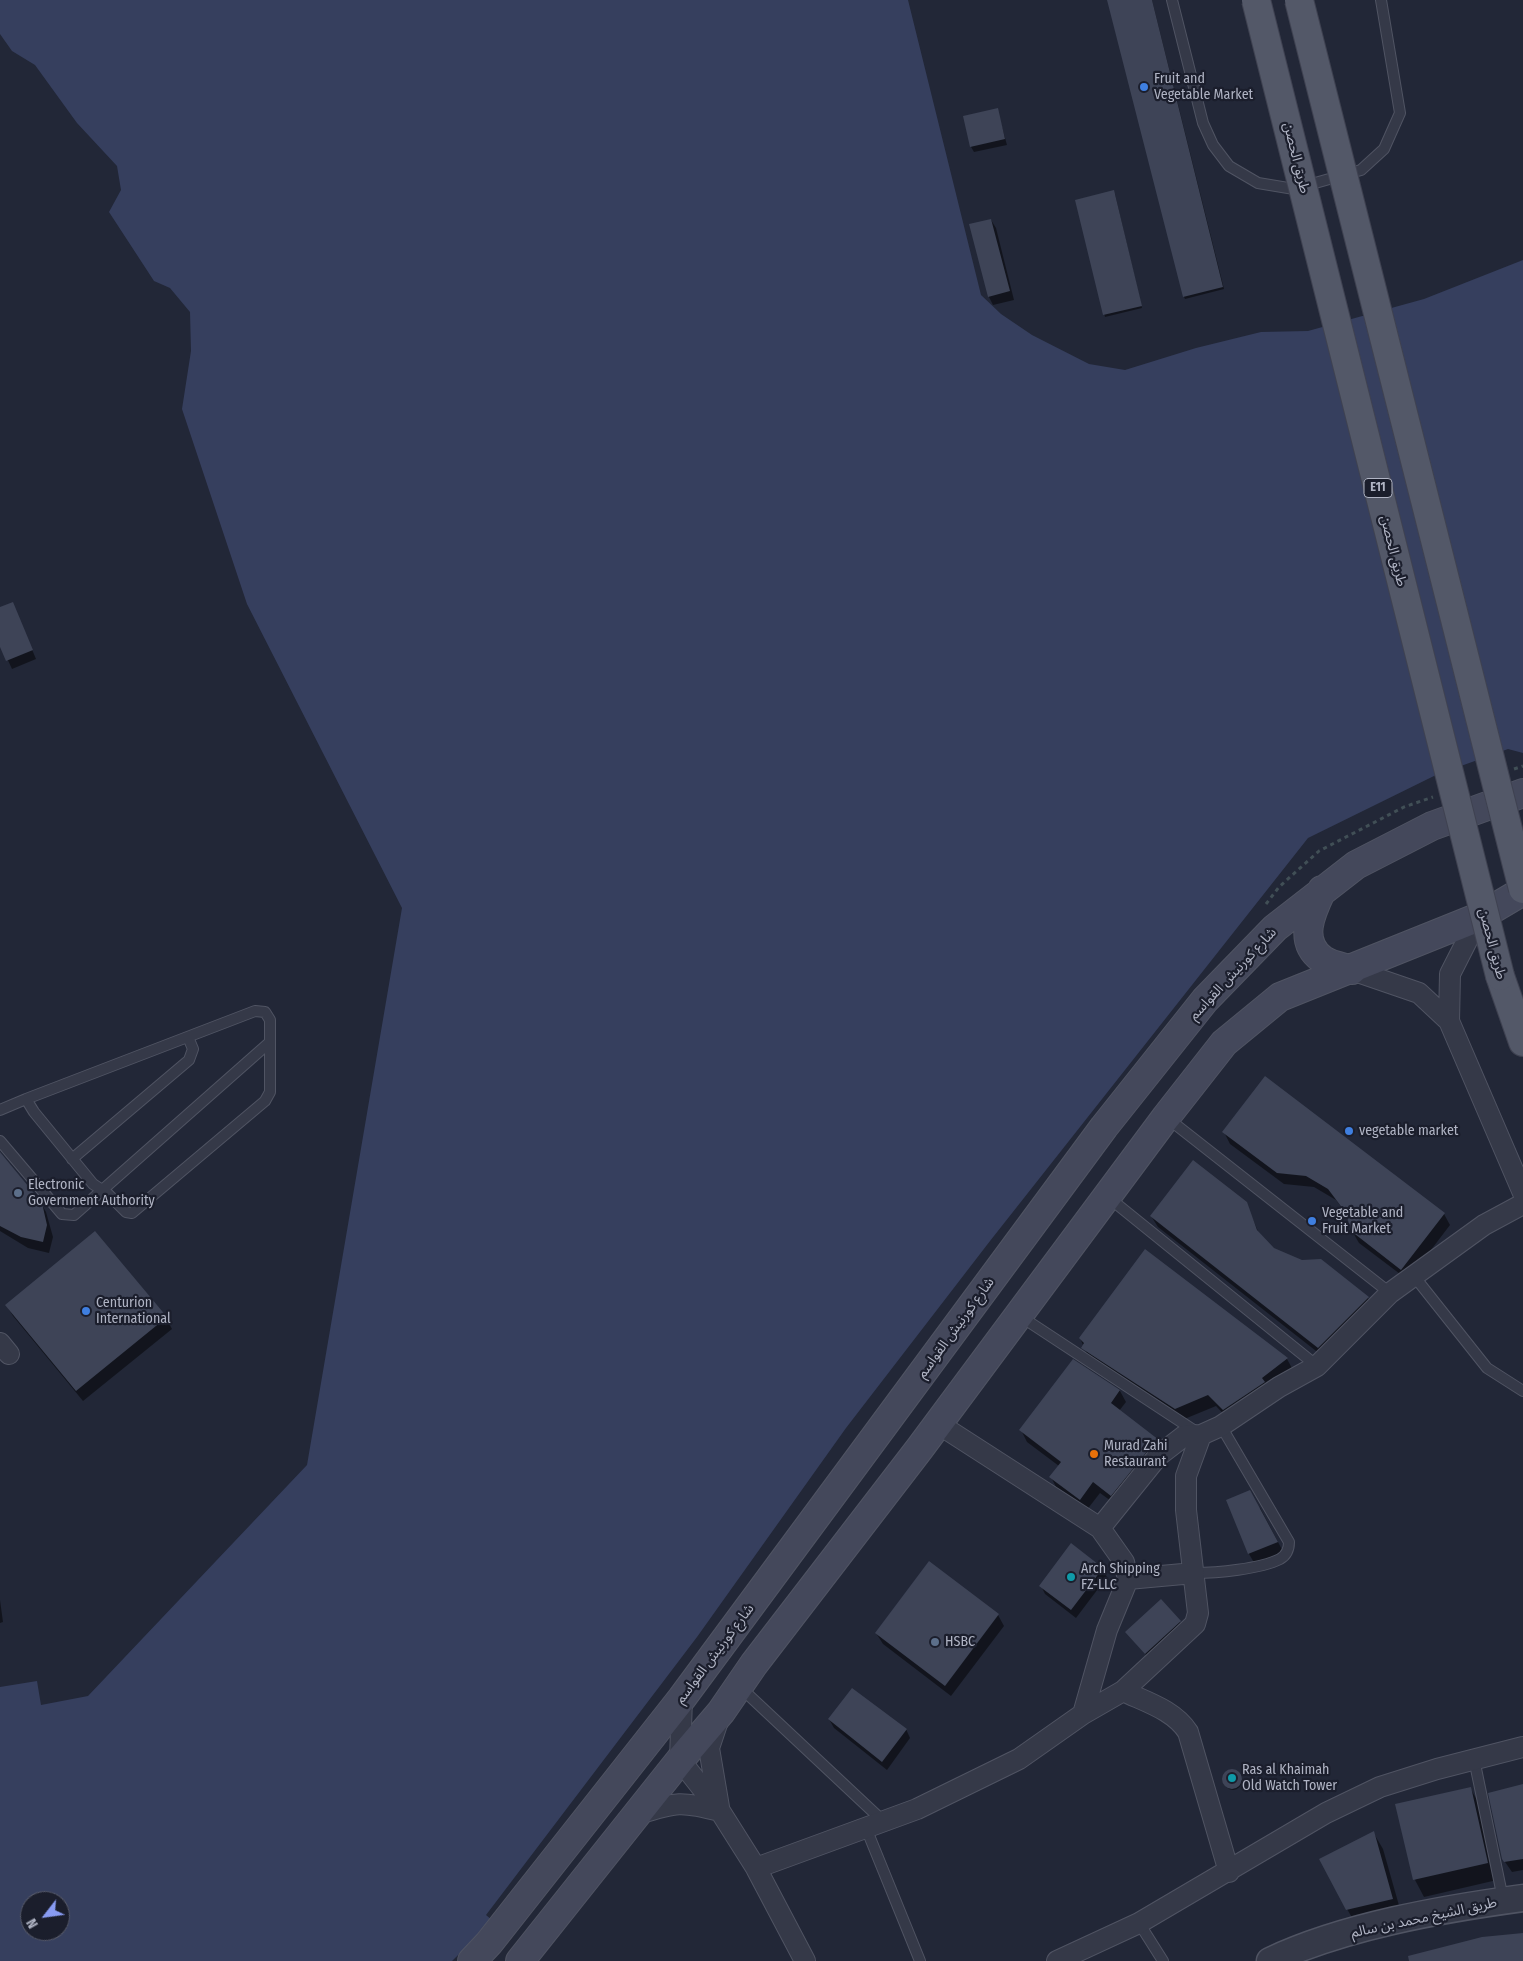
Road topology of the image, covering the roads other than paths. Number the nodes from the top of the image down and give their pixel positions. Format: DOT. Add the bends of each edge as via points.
graph roads {
  1 [pos="1172,0"];
  2 [pos="1256,0"];
  3 [pos="1299,0"];
  4 [pos="1381,0"];
  5 [pos="1523,793"];
  6 [pos="1323,889"];
  7 [pos="1523,890"];
  8 [pos="1479,918"];
  9 [pos="1352,970"];
  10 [pos="1449,1021"];
  11 [pos="188,1037"];
  12 [pos="270,1042"];
  13 [pos="1523,1042"];
  14 [pos="26,1099"];
  15 [pos="0,1110"];
  16 [pos="1166,1117"];
  17 [pos="0,1140"];
  18 [pos="72,1159"];
  19 [pos="103,1191"];
  20 [pos="1523,1193"];
  21 [pos="1106,1195"];
  22 [pos="1523,1204"];
  23 [pos="1414,1276"];
  24 [pos="1390,1293"];
  25 [pos="1018,1315"];
  26 [pos="1318,1366"];
  27 [pos="1523,1391"];
  28 [pos="937,1423"];
  29 [pos="1221,1426"];
  30 [pos="1201,1435"];
  31 [pos="1100,1528"];
  32 [pos="1194,1574"];
  33 [pos="1128,1579"];
  34 [pos="739,1686"];
  35 [pos="1123,1692"];
  36 [pos="682,1698"];
  37 [pos="721,1712"];
  38 [pos="1083,1714"];
  39 [pos="1523,1747"];
  40 [pos="680,1760"];
  41 [pos="1474,1760"];
  42 [pos="720,1811"];
  43 [pos="638,1814"];
  44 [pos="875,1825"];
  45 [pos="756,1868"];
  46 [pos="1228,1872"];
  47 [pos="1513,1899"];
  48 [pos="1139,1923"];
  49 [pos="1298,1955"];
  50 [pos="472,1961"];
  51 [pos="520,1961"];
  52 [pos="805,1961"];
  53 [pos="920,1961"];
  54 [pos="1057,1961"];
  55 [pos="1163,1961"];
  56 [pos="1270,1961"];
  1 -- 4 [label="lane" via="1203,123 1213,145 1228,166 1258,183 1294,190 1361,170 1384,149 1400,113"];
  2 -- 13 [label="main road, طريق الحصن / E11, bridge" via="1500,976"];
  3 -- 7 [label="main road, bridge"];
  5 -- 6 [label="main road, شارع كورنيش القواسم" via="1432,826 1356,865"];
  6 -- 9 [label="main road" via="1310,916 1308,936 1322,960"];
  6 -- 36 [label="main road, شارع كورنيش القواسم" via="1276,928 1205,1000 1116,1112"];
  7 -- 8 [label="main road"];
  8 -- 9 [label="main road"];
  8 -- 10 [label="street" via="1450,974"];
  9 -- 10 [label="street" via="1418,993"];
  9 -- 16 [label="main road" via="1280,997 1224,1042"];
  10 -- 20 [label="street"];
  11 -- 12 [label="lane" via="260,1010 270,1020"];
  11 -- 14 [label="lane"];
  11 -- 18 [label="lane" via="193,1049 189,1060"];
  12 -- 19 [label="lane"];
  12 -- 19 [label="lane" via="270,1092 261,1105 132,1212 126,1212"];
  14 -- 15 [label="lane"];
  14 -- 18 [label="lane"];
  16 -- 21 [label="main road"];
  16 -- 24 [label="lane"];
  17 -- 19 [label="lane" via="65,1215 78,1214"];
  18 -- 19 [label="lane"];
  21 -- 25 [label="main road"];
  21 -- 26 [label="lane"];
  22 -- 23 [label="street" via="1484,1225"];
  23 -- 24 [label="street"];
  23 -- 27 [label="lane" via="1487,1368"];
  24 -- 26 [label="street"];
  25 -- 28 [label="main road"];
  25 -- 30 [label="lane"];
  26 -- 29 [label="street" via="1279,1386"];
  28 -- 31 [label="street"];
  28 -- 34 [label="main road"];
  29 -- 30 [label="street"];
  29 -- 32 [label="lane" via="1289,1542 1288,1551 1281,1558 1226,1572"];
  30 -- 31 [label="street" via="1184,1436 1158,1456"];
  30 -- 32 [label="street" via="1186,1476 1186,1510"];
  31 -- 33 [label="street" via="1124,1562"];
  32 -- 33 [label="street"];
  32 -- 35 [label="street" via="1198,1613 1195,1624"];
  33 -- 38 [label="street" via="1107,1630"];
  34 -- 37 [label="main road"];
  34 -- 44 [label="lane"];
  35 -- 38 [label="street"];
  35 -- 46 [label="street" via="1181,1720 1188,1732"];
  36 -- 40 [label="street"];
  36 -- 50 [label="main road, شارع كورنيش القواسم" via="489,1944"];
  37 -- 40 [label="main road"];
  37 -- 42 [label="street" via="709,1748"];
  38 -- 44 [label="street" via="1019,1759 917,1809"];
  39 -- 41 [label="street"];
  40 -- 42 [label="street"];
  40 -- 43 [label="main road"];
  41 -- 46 [label="street" via="1371,1792 1326,1813"];
  41 -- 47 [label="lane"];
  42 -- 43 [label="street" via="689,1803 674,1803"];
  42 -- 45 [label="street"];
  43 -- 51 [label="main road"];
  44 -- 45 [label="street"];
  44 -- 53 [label="lane"];
  45 -- 52 [label="street"];
  46 -- 48 [label="street"];
  47 -- 49 [label="street, طريق الشيخ محمد بن سالم" via="1386,1923"];
  48 -- 54 [label="street"];
  48 -- 55 [label="lane"];
  49 -- 56 [label="street, طريق الشيخ محمد بن سالم"];
}
